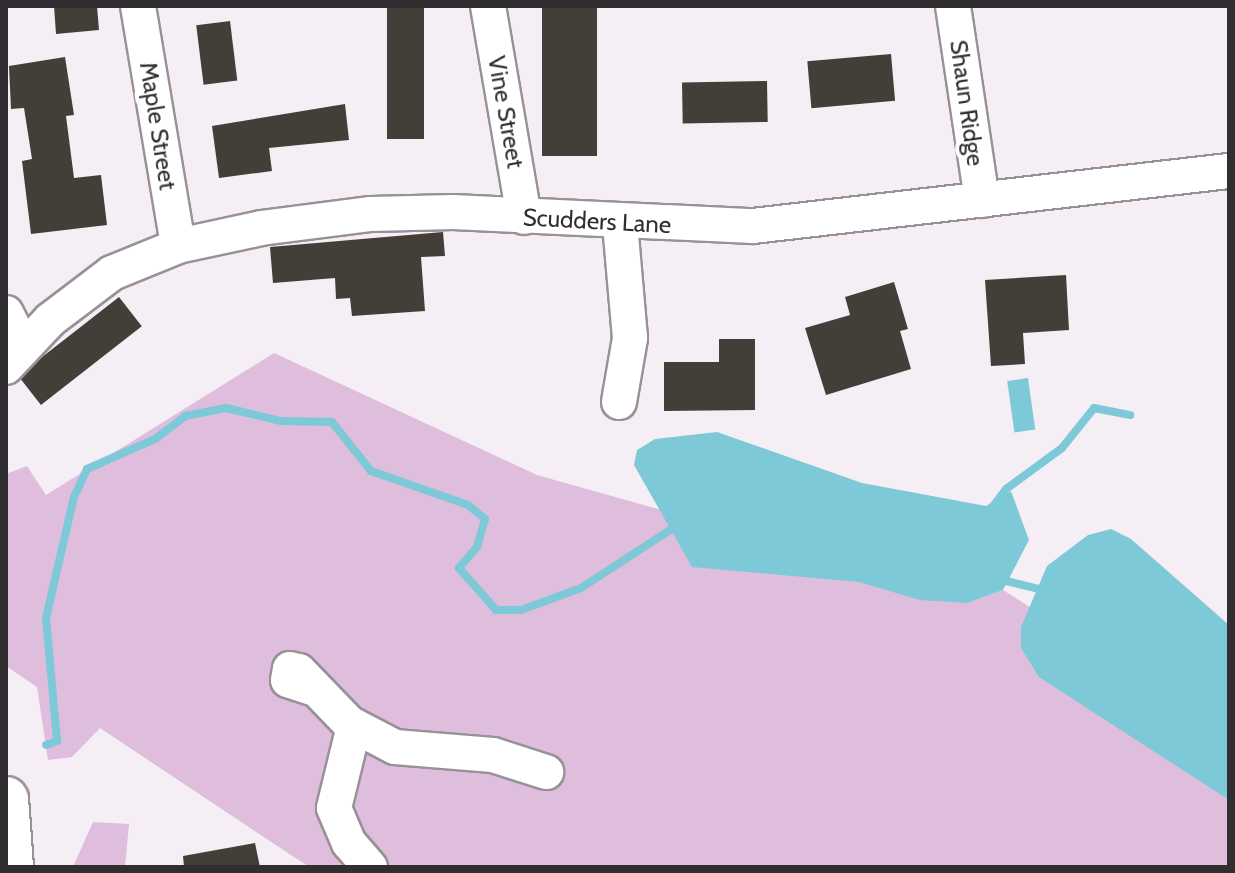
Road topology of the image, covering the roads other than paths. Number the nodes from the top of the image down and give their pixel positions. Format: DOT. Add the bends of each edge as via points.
graph roads {
  1 [pos="138,6"];
  2 [pos="488,6"];
  3 [pos="953,6"];
  4 [pos="1229,171"];
  5 [pos="982,200"];
  6 [pos="524,217"];
  7 [pos="620,224"];
  8 [pos="178,246"];
  9 [pos="6,313"];
  10 [pos="14,357"];
  11 [pos="619,402"];
  12 [pos="312,688"];
  13 [pos="354,726"];
  14 [pos="546,772"];
  15 [pos="6,799"];
  16 [pos="11,867"];
  17 [pos="370,867"];
  1 -- 8 [label="street, Maple Street"];
  2 -- 6 [label="street, Vine Street"];
  3 -- 5 [label="street, Shaun Ridge"];
  4 -- 5 [label="street, Scudders Lane"];
  5 -- 7 [label="street, Scudders Lane" via="753,226"];
  6 -- 7 [label="street, Scudders Lane"];
  6 -- 8 [label="street, Scudders Lane" via="371,214"];
  7 -- 11 [label="street" via="630,338"];
  8 -- 10 [label="street, Scudders Lane" via="112,273"];
  9 -- 10 [label="street"];
  12 -- 13 [label="street"];
  13 -- 14 [label="street" via="415,753 493,755"];
  13 -- 17 [label="street" via="334,808 349,843"];
  15 -- 16 [label="main road"];
}
